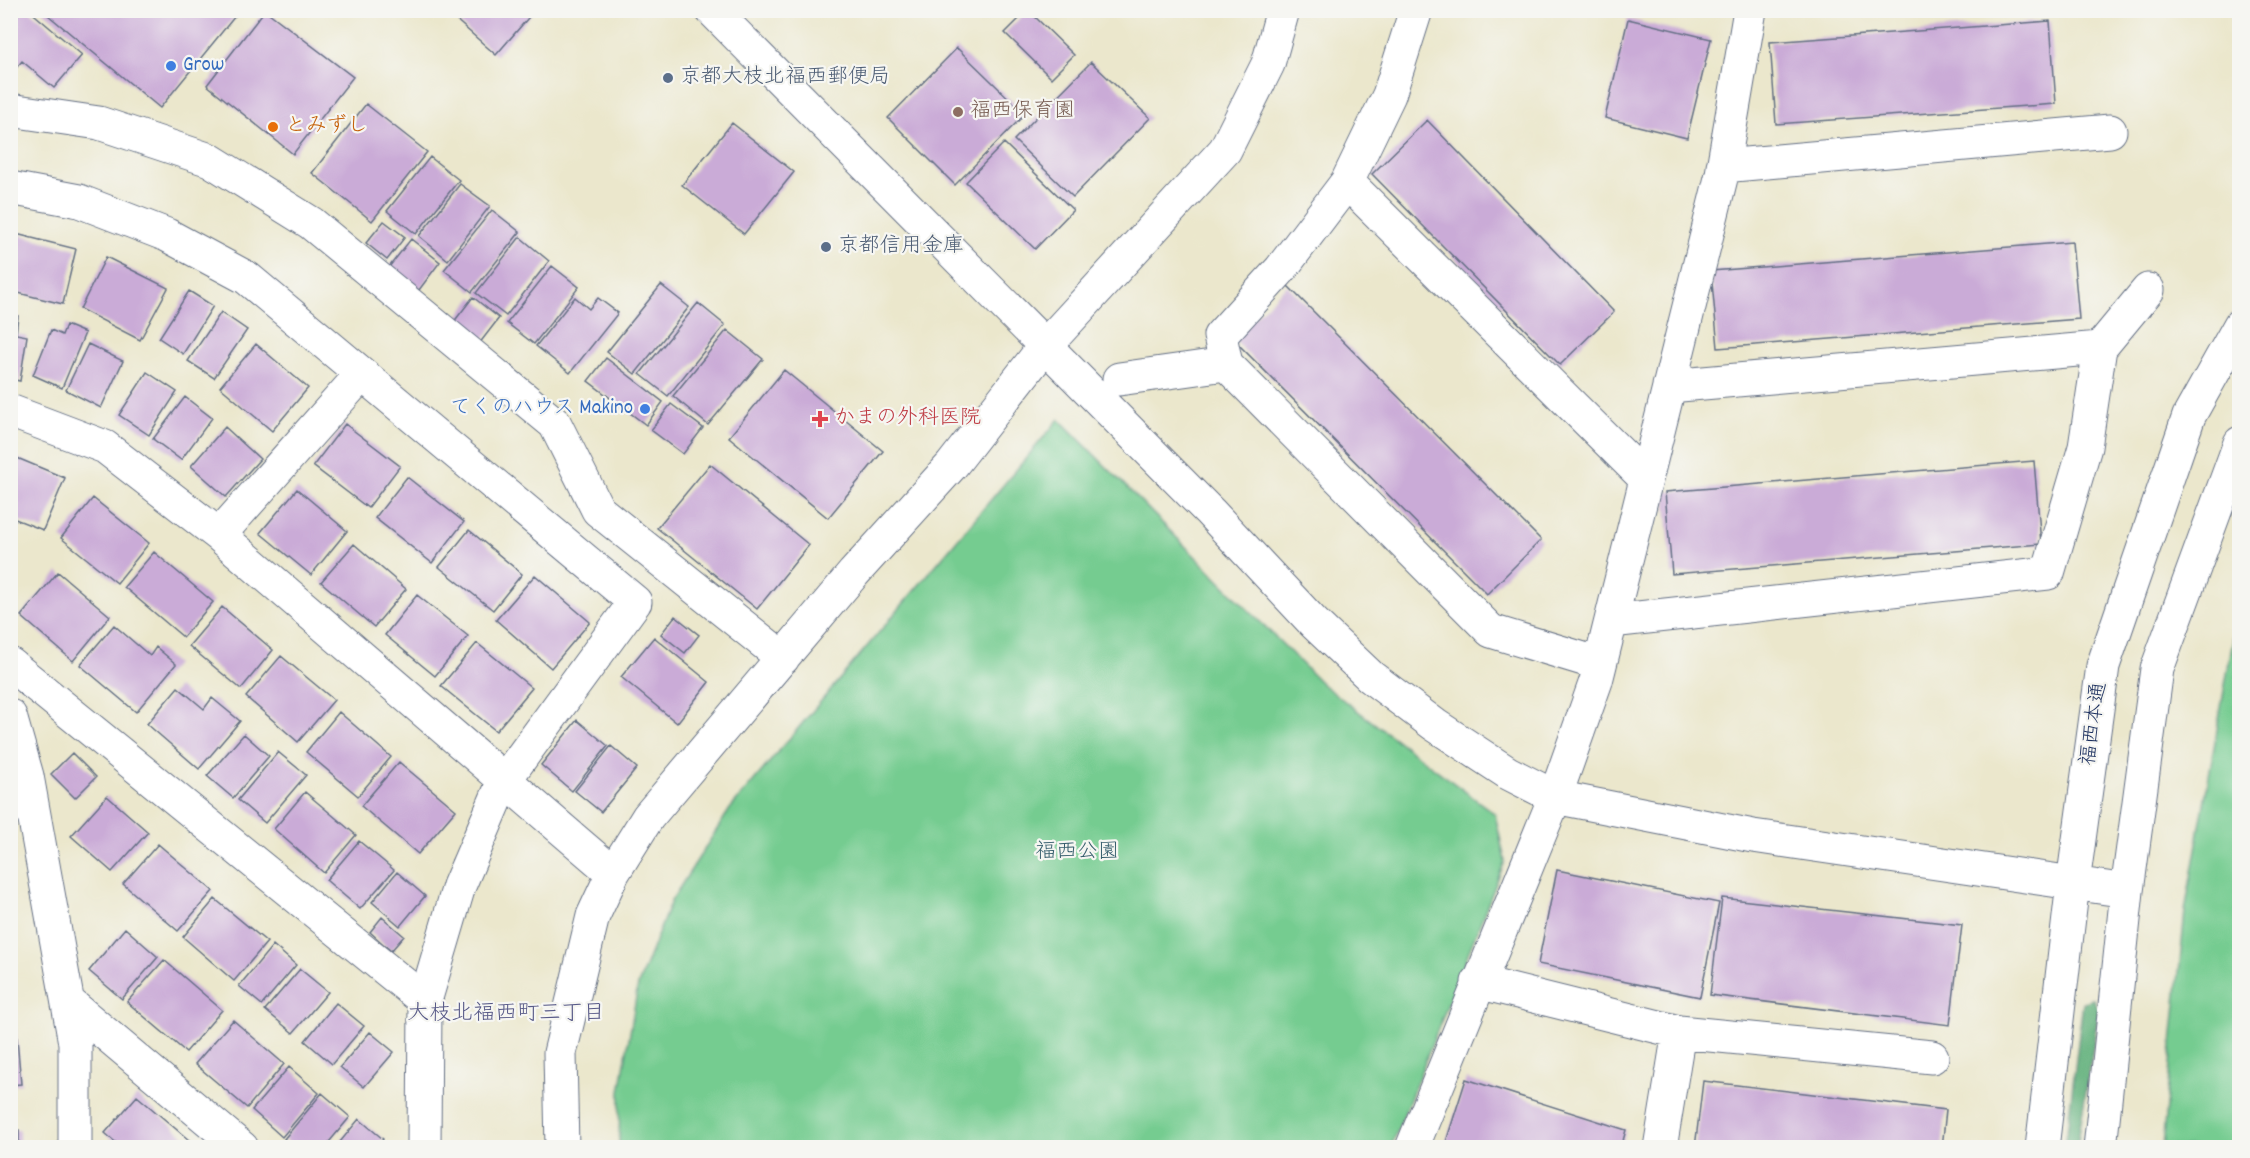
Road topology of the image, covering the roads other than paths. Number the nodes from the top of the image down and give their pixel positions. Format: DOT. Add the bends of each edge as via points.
graph roads {
  1 [pos="712,10"];
  2 [pos="1283,10"];
  3 [pos="1416,10"];
  4 [pos="1750,10"];
  5 [pos="10,110"];
  6 [pos="2110,131"];
  7 [pos="1723,166"];
  8 [pos="1347,182"];
  9 [pos="10,188"];
  10 [pos="2148,290"];
  11 [pos="2240,325"];
  12 [pos="1045,346"];
  13 [pos="2100,348"];
  14 [pos="1226,364"];
  15 [pos="362,374"];
  16 [pos="1119,379"];
  17 [pos="1669,386"];
  18 [pos="10,411"];
  19 [pos="2240,443"];
  20 [pos="1646,479"];
  21 [pos="219,535"];
  22 [pos="1611,621"];
  23 [pos="783,658"];
  24 [pos="10,664"];
  25 [pos="1600,664"];
  26 [pos="10,716"];
  27 [pos="504,781"];
  28 [pos="1555,798"];
  29 [pos="613,873"];
  30 [pos="2073,883"];
  31 [pos="2127,891"];
  32 [pos="1478,982"];
  33 [pos="425,1001"];
  34 [pos="68,1002"];
  35 [pos="1679,1032"];
  36 [pos="1932,1057"];
  37 [pos="75,1148"];
  38 [pos="242,1148"];
  39 [pos="424,1148"];
  40 [pos="562,1148"];
  41 [pos="1412,1148"];
  42 [pos="1660,1148"];
  43 [pos="2042,1148"];
  44 [pos="2100,1148"];
  1 -- 12 [label="street"];
  2 -- 12 [label="street" via="1268,64 1225,150"];
  3 -- 8 [label="street" via="1389,95"];
  4 -- 7 [label="street"];
  5 -- 23 [label="street" via="99,123 210,160 311,223 555,424 598,510"];
  6 -- 7 [label="street"];
  7 -- 17 [label="street"];
  8 -- 14 [label="street" via="1281,269 1220,336"];
  8 -- 20 [label="street"];
  9 -- 15 [label="street" via="79,201 167,235 247,278"];
  10 -- 13 [label="street"];
  11 -- 30 [label="street, 福西本通" via="2190,416 2103,666"];
  12 -- 23 [label="street" via="952,465"];
  12 -- 28 [label="street" via="1371,677 1435,725 1508,773"];
  13 -- 17 [label="street"];
  13 -- 22 [label="street" via="2085,447 2048,573"];
  14 -- 16 [label="street"];
  14 -- 25 [label="street" via="1491,631"];
  15 -- 21 [label="street"];
  15 -- 27 [label="street" via="635,602"];
  17 -- 20 [label="street"];
  18 -- 21 [label="street" via="105,447"];
  19 -- 31 [label="street" via="2157,669"];
  20 -- 22 [label="street"];
  21 -- 27 [label="street"];
  22 -- 25 [label="street"];
  23 -- 29 [label="street" via="648,817"];
  24 -- 33 [label="street"];
  25 -- 28 [label="street"];
  26 -- 34 [label="street" via="27,776"];
  27 -- 29 [label="street"];
  27 -- 33 [label="street" via="459,886"];
  28 -- 30 [label="street" via="1753,836"];
  28 -- 32 [label="street"];
  29 -- 40 [label="street" via="593,916 560,1053"];
  30 -- 31 [label="street"];
  30 -- 43 [label="street, 福西本通"];
  31 -- 44 [label="street"];
  32 -- 35 [label="street"];
  32 -- 41 [label="street"];
  33 -- 39 [label="street"];
  34 -- 37 [label="street" via="75,1043"];
  34 -- 38 [label="street"];
  35 -- 36 [label="street"];
  35 -- 42 [label="street"];
}
